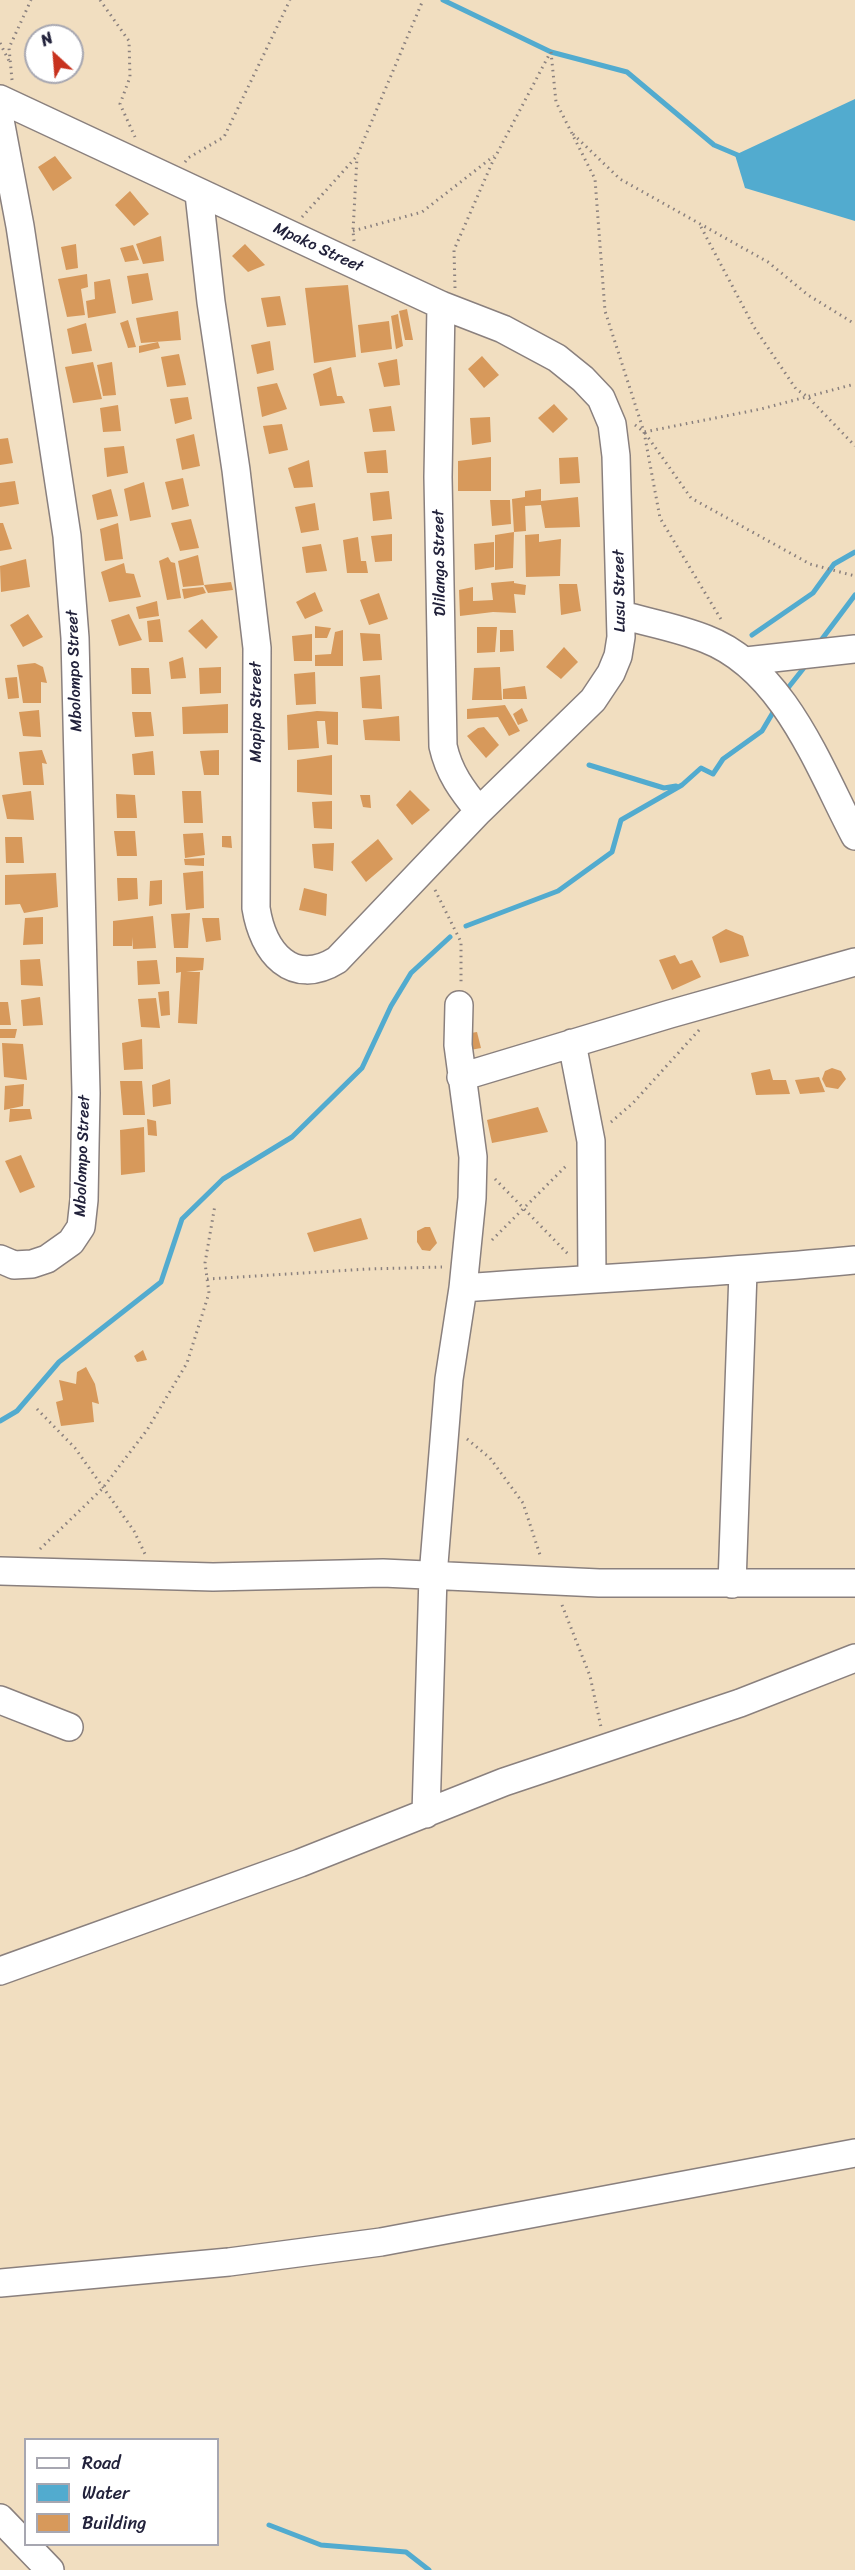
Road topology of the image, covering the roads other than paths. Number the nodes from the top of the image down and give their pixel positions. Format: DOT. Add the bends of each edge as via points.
graph roads {
  1 [pos="5,108"];
  2 [pos="199,194"];
  3 [pos="448,308"];
  4 [pos="612,424"];
  5 [pos="622,615"];
  6 [pos="855,649"];
  7 [pos="746,661"];
  8 [pos="479,811"];
  9 [pos="855,836"];
  10 [pos="855,962"];
  11 [pos="459,1005"];
  12 [pos="572,1043"];
  13 [pos="461,1077"];
  14 [pos="0,1259"];
  15 [pos="855,1260"];
  16 [pos="743,1272"];
  17 [pos="464,1278"];
  18 [pos="592,1278"];
  19 [pos="9,1571"];
  20 [pos="433,1576"];
  21 [pos="855,1582"];
  22 [pos="732,1584"];
  23 [pos="855,1658"];
  24 [pos="0,1700"];
  25 [pos="69,1728"];
  26 [pos="426,1814"];
  27 [pos="0,1971"];
  28 [pos="855,2153"];
  29 [pos="0,2283"];
  30 [pos="0,2518"];
  31 [pos="24,2543"];
  32 [pos="27,2546"];
  33 [pos="50,2570"];
  1 -- 2 [label="street, Mpako Street"];
  1 -- 14 [label="street, Mbolompo Street" via="67,536 75,638 86,1024 81,1227 71,1242 47,1259 14,1265"];
  2 -- 3 [label="street, Mpako Street"];
  2 -- 8 [label="street, Mapipa Street" via="257,648 255,884 258,921 267,943 276,956 297,970 308,971 337,960"];
  3 -- 4 [label="street, Mpako Street" via="503,329 557,358 601,398"];
  3 -- 8 [label="street, Dlilanga Street" via="438,477 442,746 455,782"];
  4 -- 5 [label="street, Lusu Street"];
  5 -- 7 [label="street" via="707,639"];
  5 -- 8 [label="street, Lusu Street" via="618,656 593,700"];
  6 -- 7 [label="street"];
  7 -- 9 [label="street" via="790,711"];
  10 -- 12 [label="street"];
  11 -- 13 [label="street"];
  12 -- 13 [label="street"];
  12 -- 18 [label="street" via="591,1132"];
  13 -- 17 [label="street" via="473,1157"];
  15 -- 16 [label="street"];
  16 -- 18 [label="street"];
  16 -- 22 [label="street"];
  17 -- 18 [label="street"];
  17 -- 20 [label="street" via="449,1378"];
  19 -- 20 [label="street" via="213,1577 383,1573"];
  20 -- 22 [label="street"];
  20 -- 26 [label="street"];
  21 -- 22 [label="street"];
  23 -- 26 [label="street" via="740,1703 504,1782"];
  24 -- 25 [label="street"];
  26 -- 27 [label="street"];
  28 -- 29 [label="street" via="381,2242 229,2262"];
  30 -- 31 [label="street"];
  32 -- 33 [label="street"];
}
